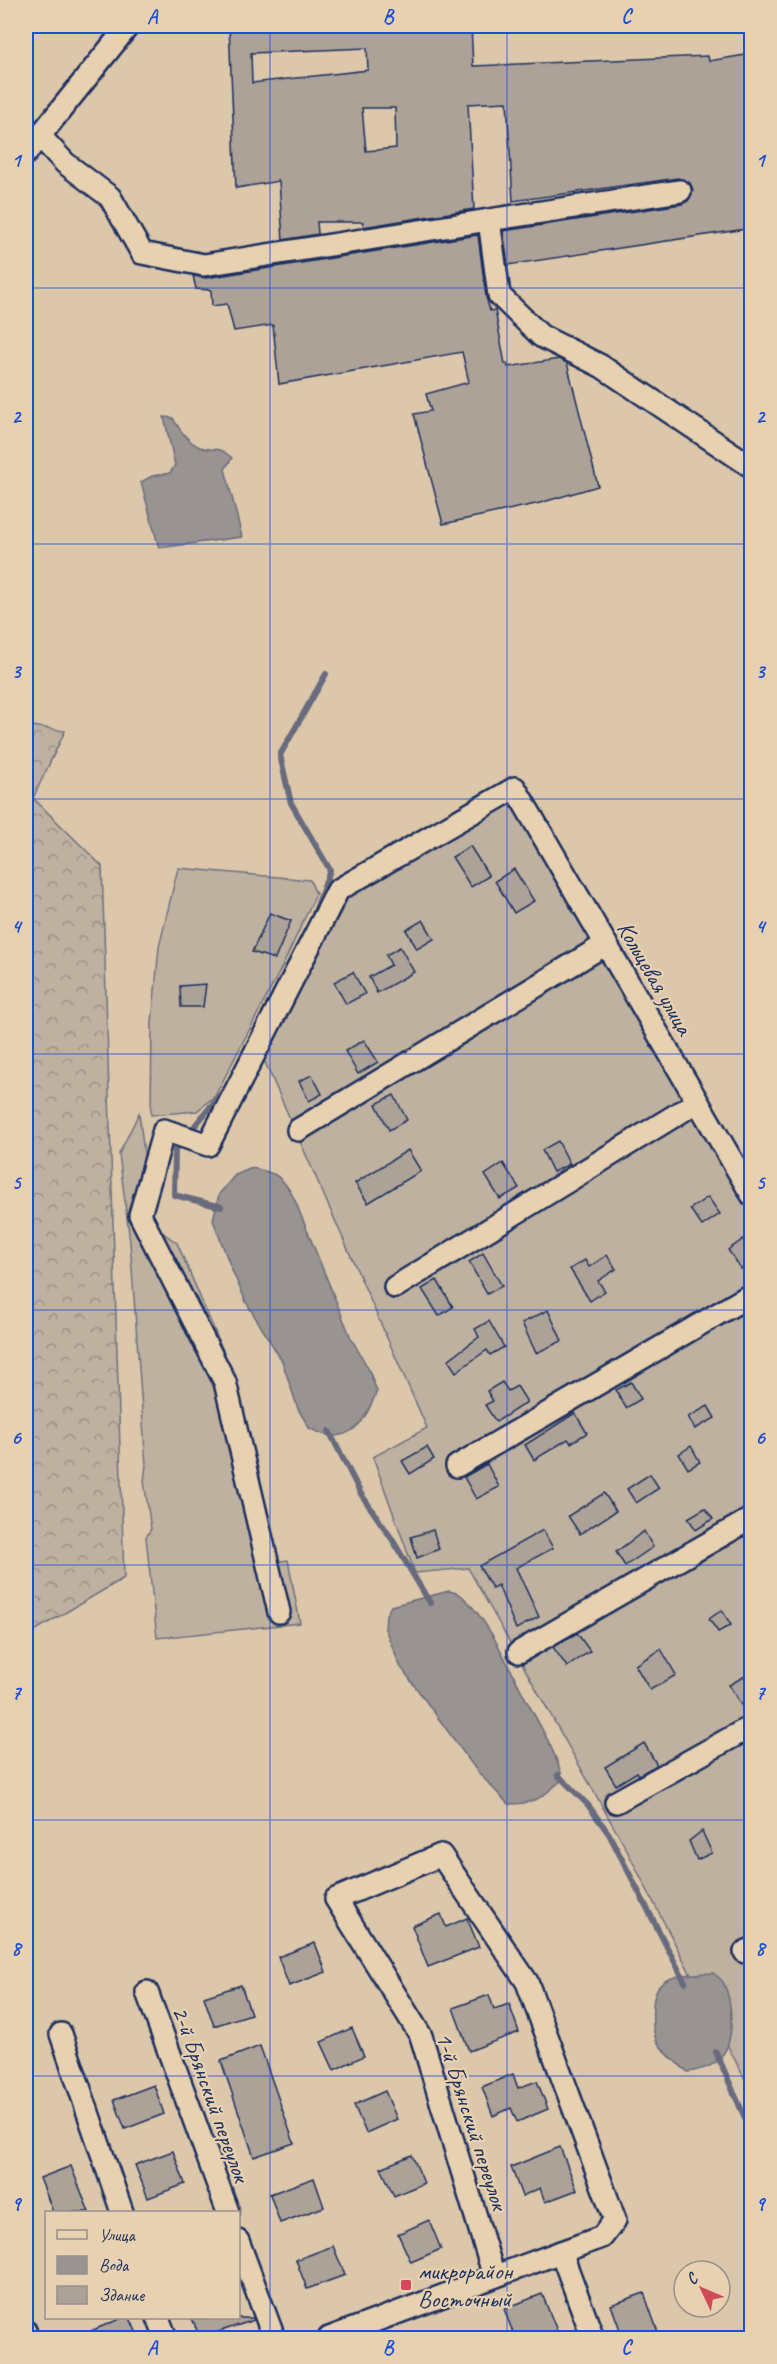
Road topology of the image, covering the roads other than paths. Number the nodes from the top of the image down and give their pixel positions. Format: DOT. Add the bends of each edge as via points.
graph roads {
  1 [pos="128,26"];
  2 [pos="39,135"];
  3 [pos="26,153"];
  4 [pos="680,191"];
  5 [pos="489,220"];
  6 [pos="752,466"];
  7 [pos="606,944"];
  8 [pos="698,1102"];
  9 [pos="298,1130"];
  10 [pos="752,1195"];
  11 [pos="395,1287"];
  12 [pos="752,1294"];
  13 [pos="457,1466"];
  14 [pos="752,1518"];
  15 [pos="279,1612"];
  16 [pos="519,1652"];
  17 [pos="752,1726"];
  18 [pos="616,1803"];
  19 [pos="147,1992"];
  20 [pos="61,2034"];
  21 [pos="122,2211"];
  22 [pos="228,2211"];
  23 [pos="240,2246"];
  24 [pos="561,2252"];
  25 [pos="494,2276"];
  26 [pos="158,2319"];
  27 [pos="26,2331"];
  28 [pos="28,2338"];
  29 [pos="165,2338"];
  30 [pos="274,2338"];
  31 [pos="329,2338"];
  32 [pos="592,2338"];
  1 -- 2 [label="street"];
  2 -- 3 [label="street"];
  2 -- 5 [label="street" via="65,163 110,197 142,253 204,265"];
  4 -- 5 [label="street"];
  5 -- 6 [label="street" via="499,295 541,336 601,366"];
  7 -- 8 [label="street, Кольцевая улица"];
  7 -- 9 [label="street"];
  7 -- 15 [label="street, Кольцевая улица" via="515,788 338,890 208,1145 165,1130 140,1215 225,1382"];
  8 -- 10 [label="street, Кольцевая улица"];
  8 -- 11 [label="street"];
  12 -- 13 [label="street"];
  14 -- 16 [label="street"];
  17 -- 18 [label="street"];
  19 -- 22 [label="street, 2-й Брянский переулок"];
  20 -- 21 [label="street"];
  23 -- 30 [label="street"];
  24 -- 25 [label="street"];
  24 -- 25 [label="street, 1-й Брянский переулок" via="602,2237 615,2220 527,1982 441,1855 336,1899 421,2036"];
  24 -- 32 [label="street"];
  25 -- 31 [label="street"];
  26 -- 29 [label="street"];
  27 -- 28 [label="street"];
}
